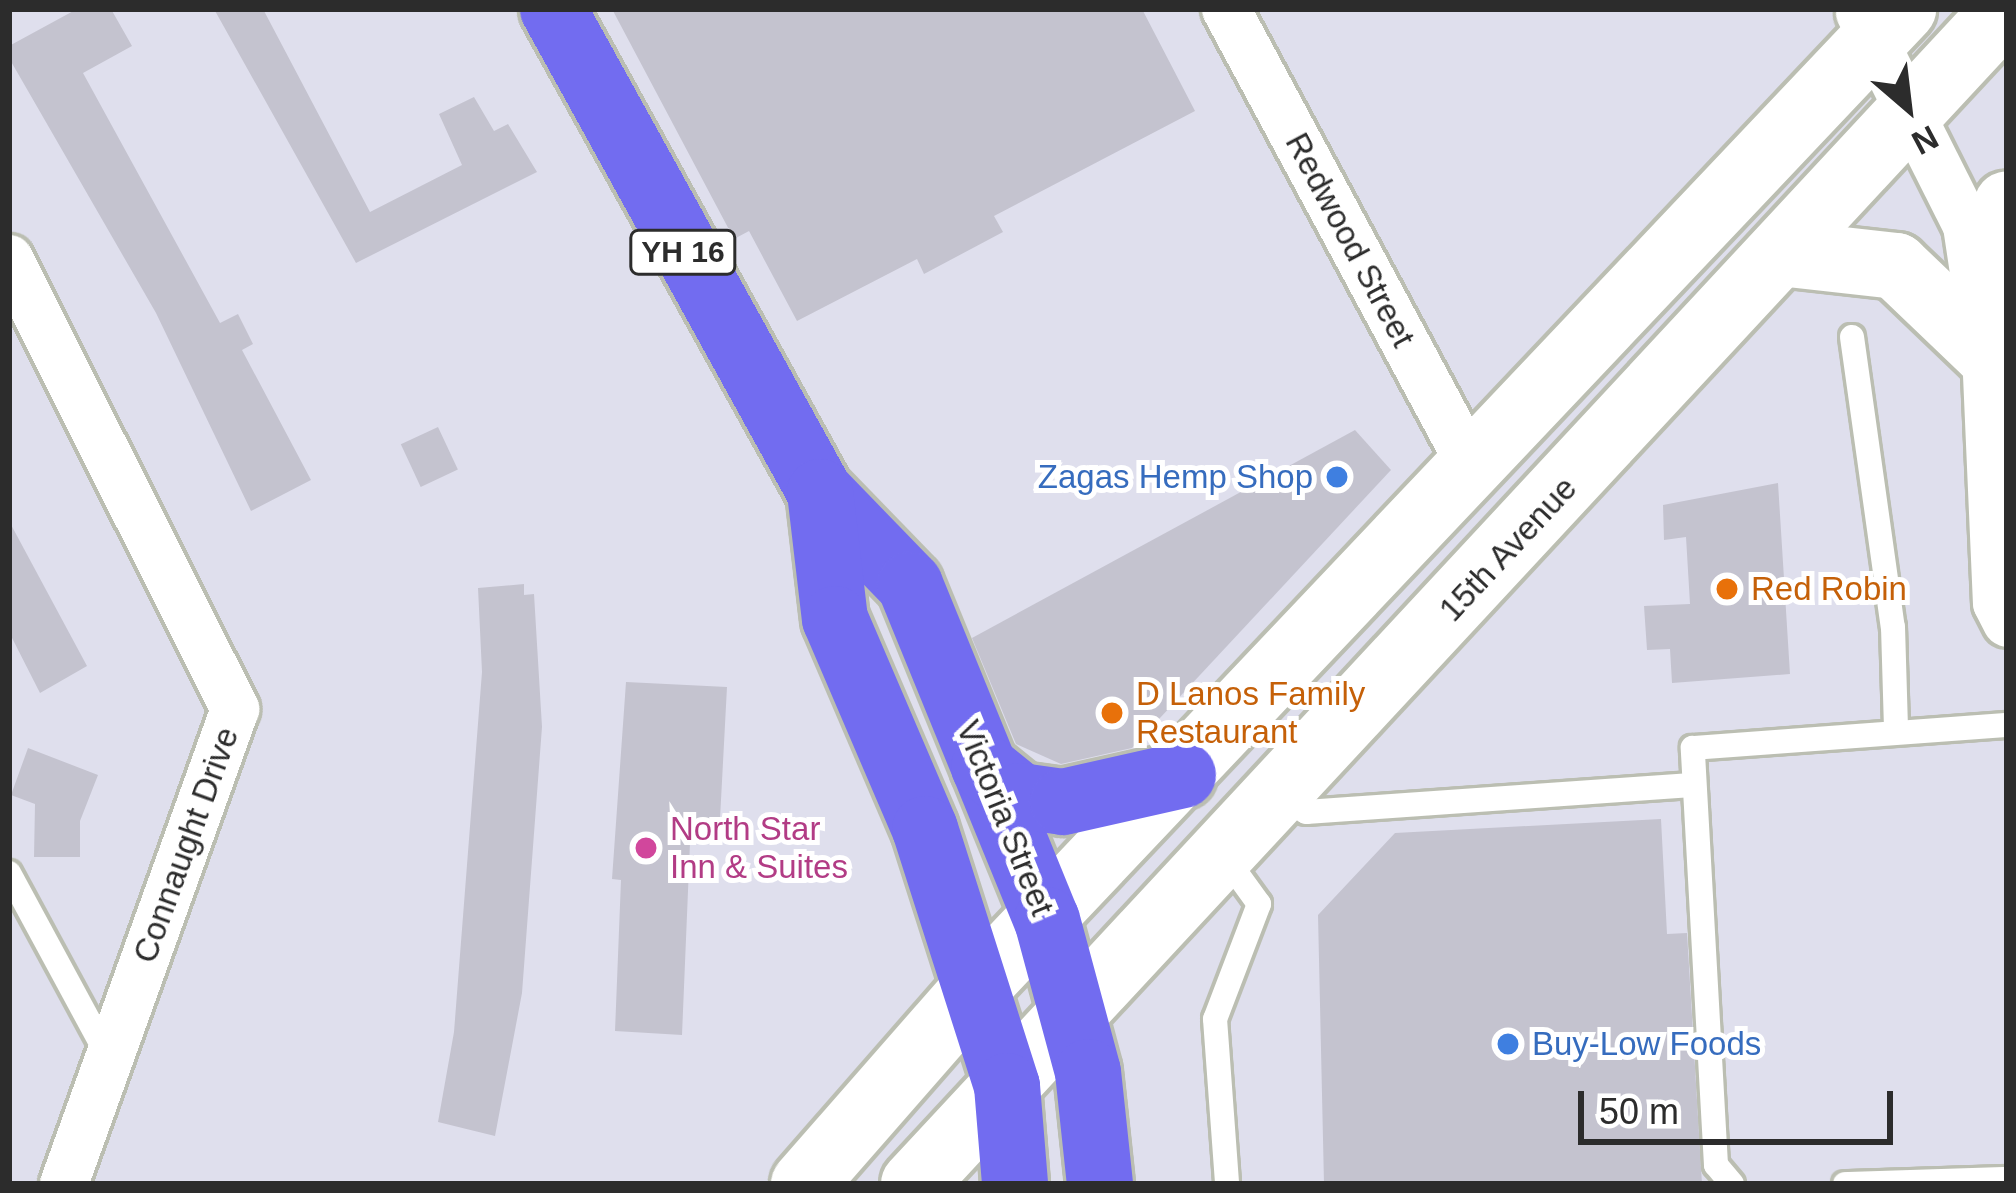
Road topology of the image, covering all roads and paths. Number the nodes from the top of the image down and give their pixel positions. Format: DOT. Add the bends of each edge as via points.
graph roads {
  1 [pos="553,9"];
  2 [pos="1226,9"];
  3 [pos="2006,9"];
  4 [pos="1878,19"];
  5 [pos="1912,109"];
  6 [pos="2007,204"];
  7 [pos="1780,253"];
  8 [pos="9,259"];
  9 [pos="1852,337"];
  10 [pos="1987,352"];
  11 [pos="1474,471"];
  12 [pos="820,492"];
  13 [pos="2000,497"];
  14 [pos="2007,623"];
  15 [pos="2007,724"];
  16 [pos="1896,730"];
  17 [pos="985,767"];
  18 [pos="1183,775"];
  19 [pos="1688,785"];
  20 [pos="1284,793"];
  21 [pos="1225,856"];
  22 [pos="9,874"];
  23 [pos="1046,920"];
  24 [pos="975,989"];
  25 [pos="1077,1019"];
  26 [pos="109,1059"];
  27 [pos="1006,1086"];
  28 [pos="2007,1179"];
  29 [pos="1899,1183"];
  30 [pos="64,1184"];
  31 [pos="803,1184"];
  32 [pos="914,1184"];
  33 [pos="1015,1184"];
  34 [pos="1100,1184"];
  35 [pos="1227,1184"];
  36 [pos="1732,1184"];
  37 [pos="1845,1184"];
  1 -- 12 [label="highway, Victoria Street / YH 16"];
  2 -- 11 [label="street, Redwood Street"];
  3 -- 5 [label="main road, 15th Avenue"];
  4 -- 5 [label="street"];
  4 -- 11 [label="main road"];
  5 -- 7 [label="main road, 15th Avenue"];
  5 -- 10 [label="street" via="1967,226"];
  6 -- 10 [label="main road"];
  7 -- 10 [label="main road" via="1896,266"];
  7 -- 20 [label="main road, 15th Avenue"];
  8 -- 26 [label="street, Connaught Drive" via="236,709"];
  9 -- 16 [label="lane" via="1892,627"];
  10 -- 13 [label="street"];
  11 -- 18 [label="main road"];
  12 -- 17 [label="highway, Victoria Street / YH 16" via="910,585"];
  12 -- 24 [label="highway, Victoria Street / YH 16" via="835,619 917,808"];
  13 -- 14 [label="street" via="1997,603"];
  15 -- 16 [label="lane"];
  16 -- 19 [label="lane" via="1710,741 1693,748"];
  17 -- 18 [label="highway" via="1020,796 1063,802"];
  17 -- 23 [label="highway, Victoria Street / YH 16"];
  18 -- 23 [label="main road"];
  19 -- 20 [label="lane" via="1306,812"];
  19 -- 36 [label="lane" via="1716,1165"];
  20 -- 21 [label="main road, 15th Avenue"];
  21 -- 25 [label="main road, 15th Avenue"];
  21 -- 35 [label="lane" via="1259,904 1215,1019"];
  22 -- 26 [label="lane"];
  23 -- 24 [label="main road"];
  23 -- 25 [label="highway, Victoria Street / YH 16"];
  24 -- 27 [label="highway, Victoria Street / YH 16"];
  24 -- 31 [label="main road"];
  25 -- 27 [label="main road, 15th Avenue"];
  25 -- 34 [label="highway, Victoria Street / YH 16"];
  26 -- 30 [label="street, Connaught Drive"];
  27 -- 32 [label="main road, 15th Avenue"];
  27 -- 33 [label="highway, Victoria Street / YH 16"];
  28 -- 29 [label="lane"];
  29 -- 37 [label="lane"];
}
